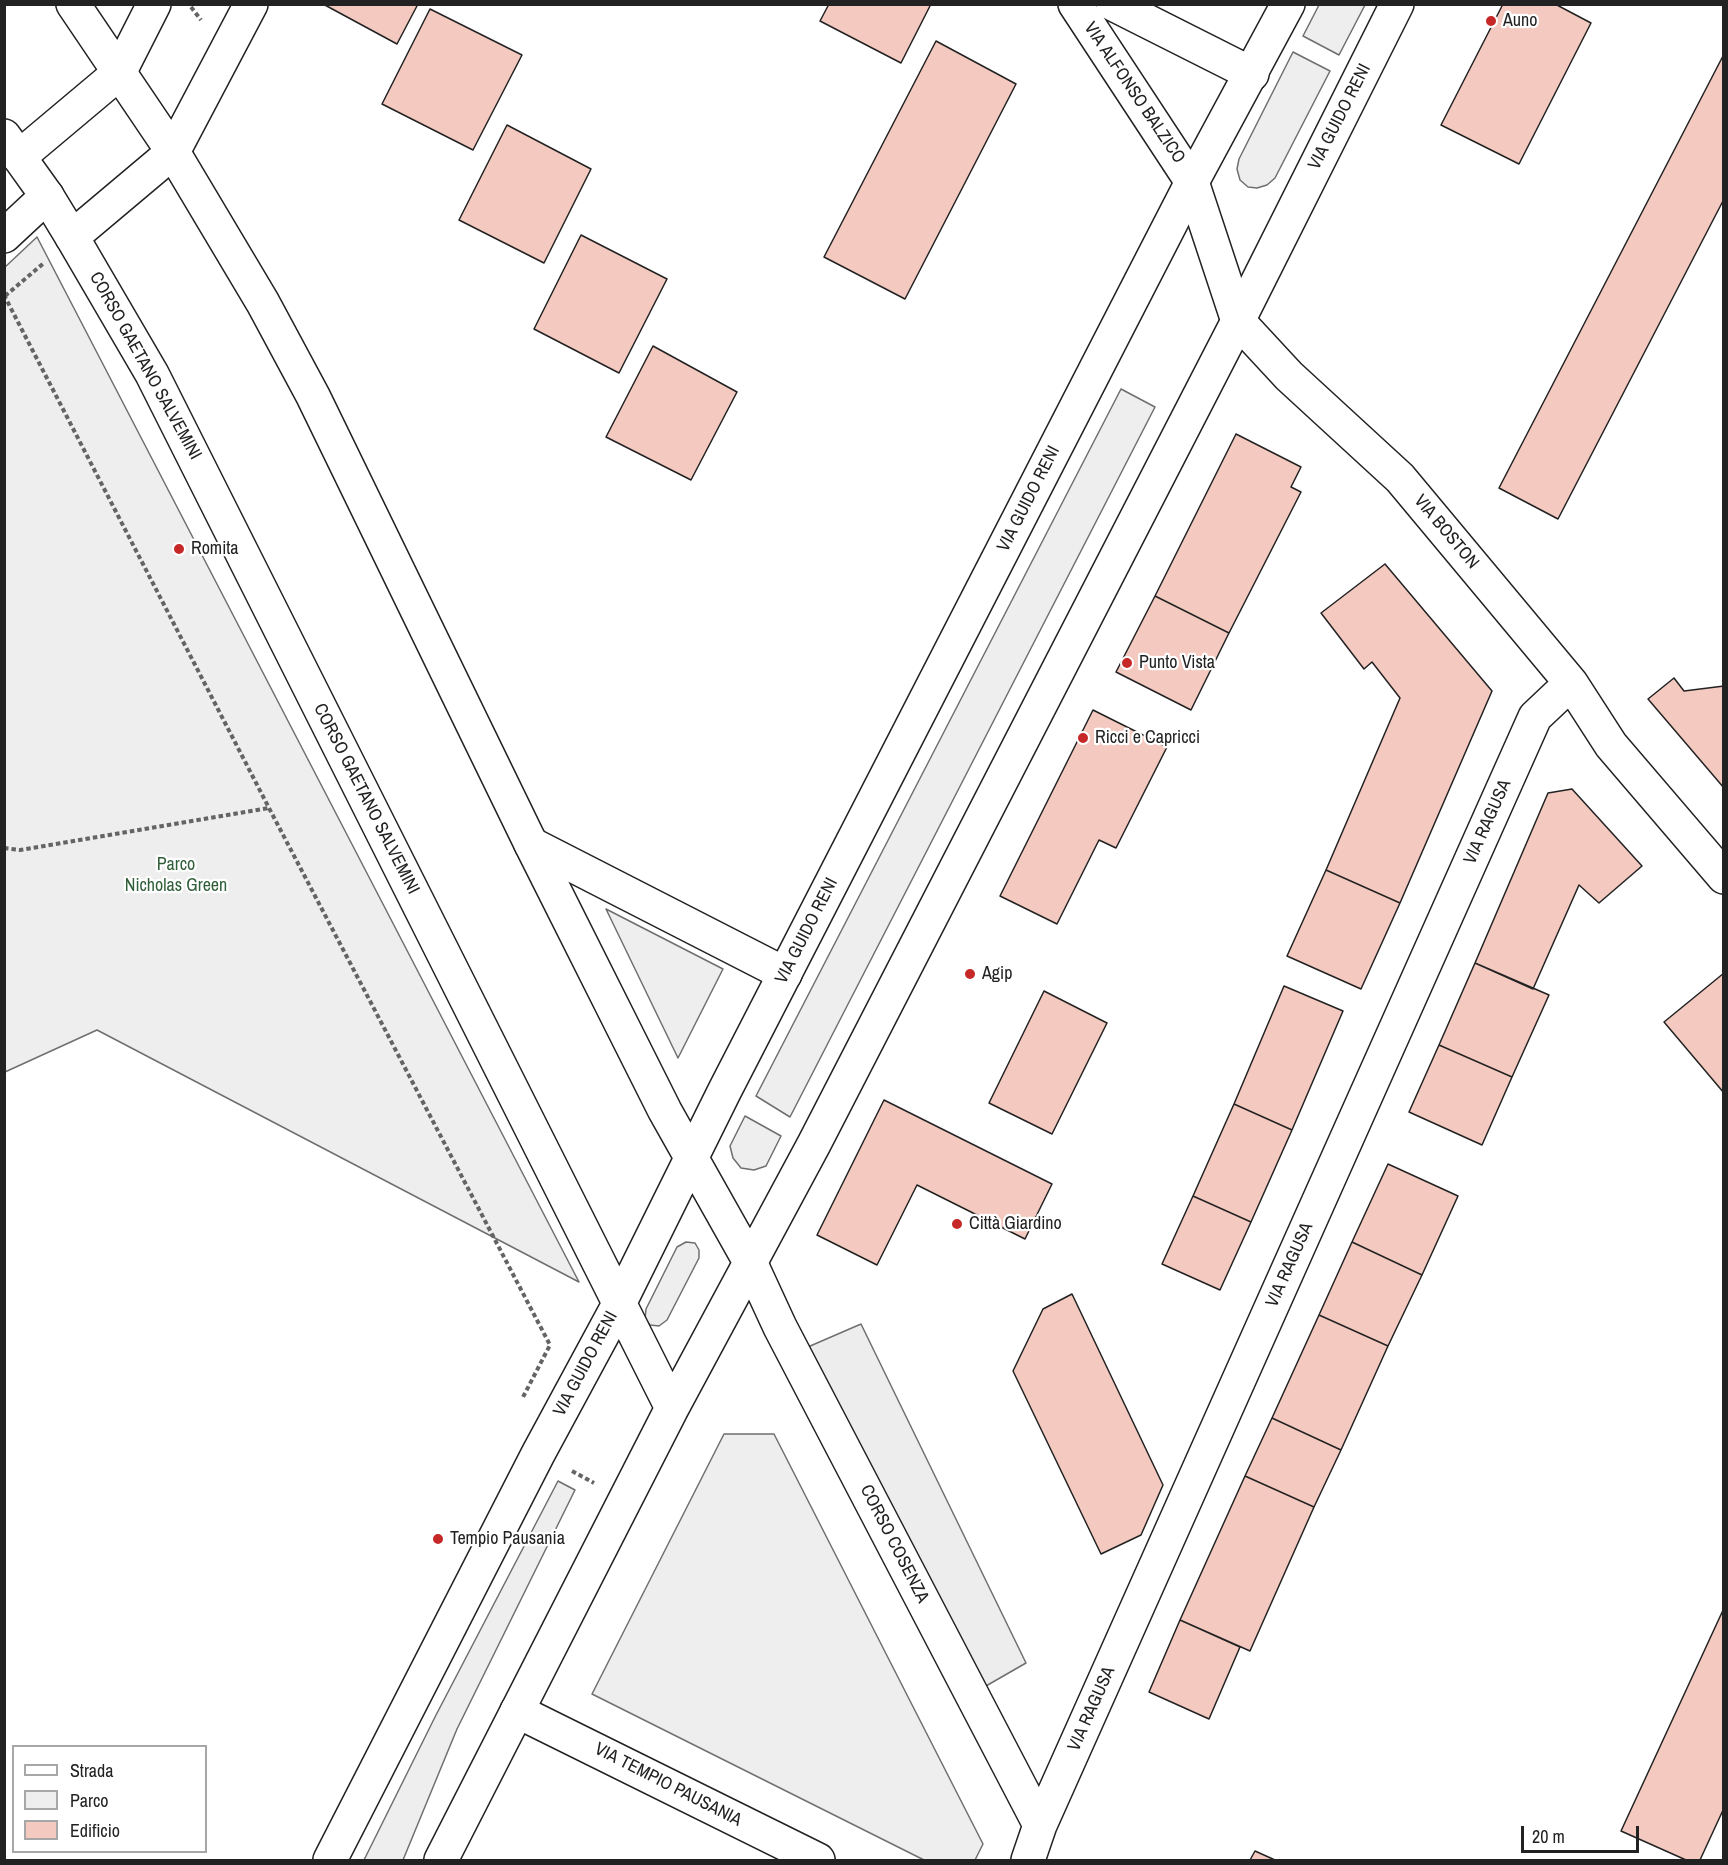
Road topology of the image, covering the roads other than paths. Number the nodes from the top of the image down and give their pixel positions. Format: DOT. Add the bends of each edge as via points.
graph roads {
  1 [pos="73,4"];
  2 [pos="154,4"];
  3 [pos="251,4"];
  4 [pos="1075,4"];
  5 [pos="1113,4"];
  6 [pos="1288,4"];
  7 [pos="1397,4"];
  8 [pos="118,73"];
  9 [pos="1252,74"];
  10 [pos="12,146"];
  11 [pos="173,152"];
  12 [pos="1192,182"];
  13 [pos="47,196"];
  14 [pos="4,236"];
  15 [pos="72,237"];
  16 [pos="1238,321"];
  17 [pos="1571,683"];
  18 [pos="531,844"];
  19 [pos="1724,877"];
  20 [pos="785,975"];
  21 [pos="691,1159"];
  22 [pos="750,1262"];
  23 [pos="619,1304"];
  24 [pos="672,1408"];
  25 [pos="517,1711"];
  26 [pos="1040,1825"];
  27 [pos="330,1860"];
  28 [pos="441,1860"];
  29 [pos="818,1860"];
  30 [pos="1028,1860"];
  1 -- 8 [label="street"];
  2 -- 8 [label="street"];
  3 -- 11 [label="street"];
  4 -- 12 [label="street, VIA ALFONSO BALZICO"];
  5 -- 9 [label="street, VIA ALFONSO BALZICO"];
  6 -- 9 [label="street, VIA GUIDO RENI"];
  7 -- 16 [label="street, VIA GUIDO RENI"];
  8 -- 10 [label="street"];
  8 -- 11 [label="street"];
  9 -- 12 [label="street, VIA GUIDO RENI"];
  10 -- 13 [label="street, CORSO GAETANO SALVEMINI"];
  11 -- 15 [label="street"];
  11 -- 18 [label="street" via="313,396"];
  12 -- 16 [label="street, VIA BOSTON"];
  12 -- 20 [label="street, VIA GUIDO RENI"];
  13 -- 14 [label="street"];
  13 -- 15 [label="street, CORSO GAETANO SALVEMINI"];
  15 -- 23 [label="street, CORSO GAETANO SALVEMINI" via="152,374"];
  16 -- 17 [label="street, VIA BOSTON" via="1289,376 1400,478"];
  16 -- 22 [label="street, VIA GUIDO RENI"];
  17 -- 19 [label="street, VIA BOSTON" via="1611,744"];
  17 -- 26 [label="street, VIA RAGUSA" via="1535,717"];
  18 -- 20 [label="street"];
  18 -- 21 [label="street"];
  20 -- 21 [label="street, VIA GUIDO RENI"];
  21 -- 22 [label="street"];
  21 -- 23 [label="street, VIA GUIDO RENI"];
  22 -- 24 [label="street, VIA GUIDO RENI"];
  22 -- 26 [label="street, CORSO COSENZA" via="780,1327"];
  23 -- 24 [label="street, CORSO GAETANO SALVEMINI"];
  23 -- 27 [label="street, VIA GUIDO RENI"];
  24 -- 25 [label="street, VIA GUIDO RENI"];
  25 -- 28 [label="street, VIA GUIDO RENI"];
  25 -- 29 [label="street, VIA TEMPIO PAUSANIA"];
  26 -- 30 [label="street, VIA RAGUSA"];
}
